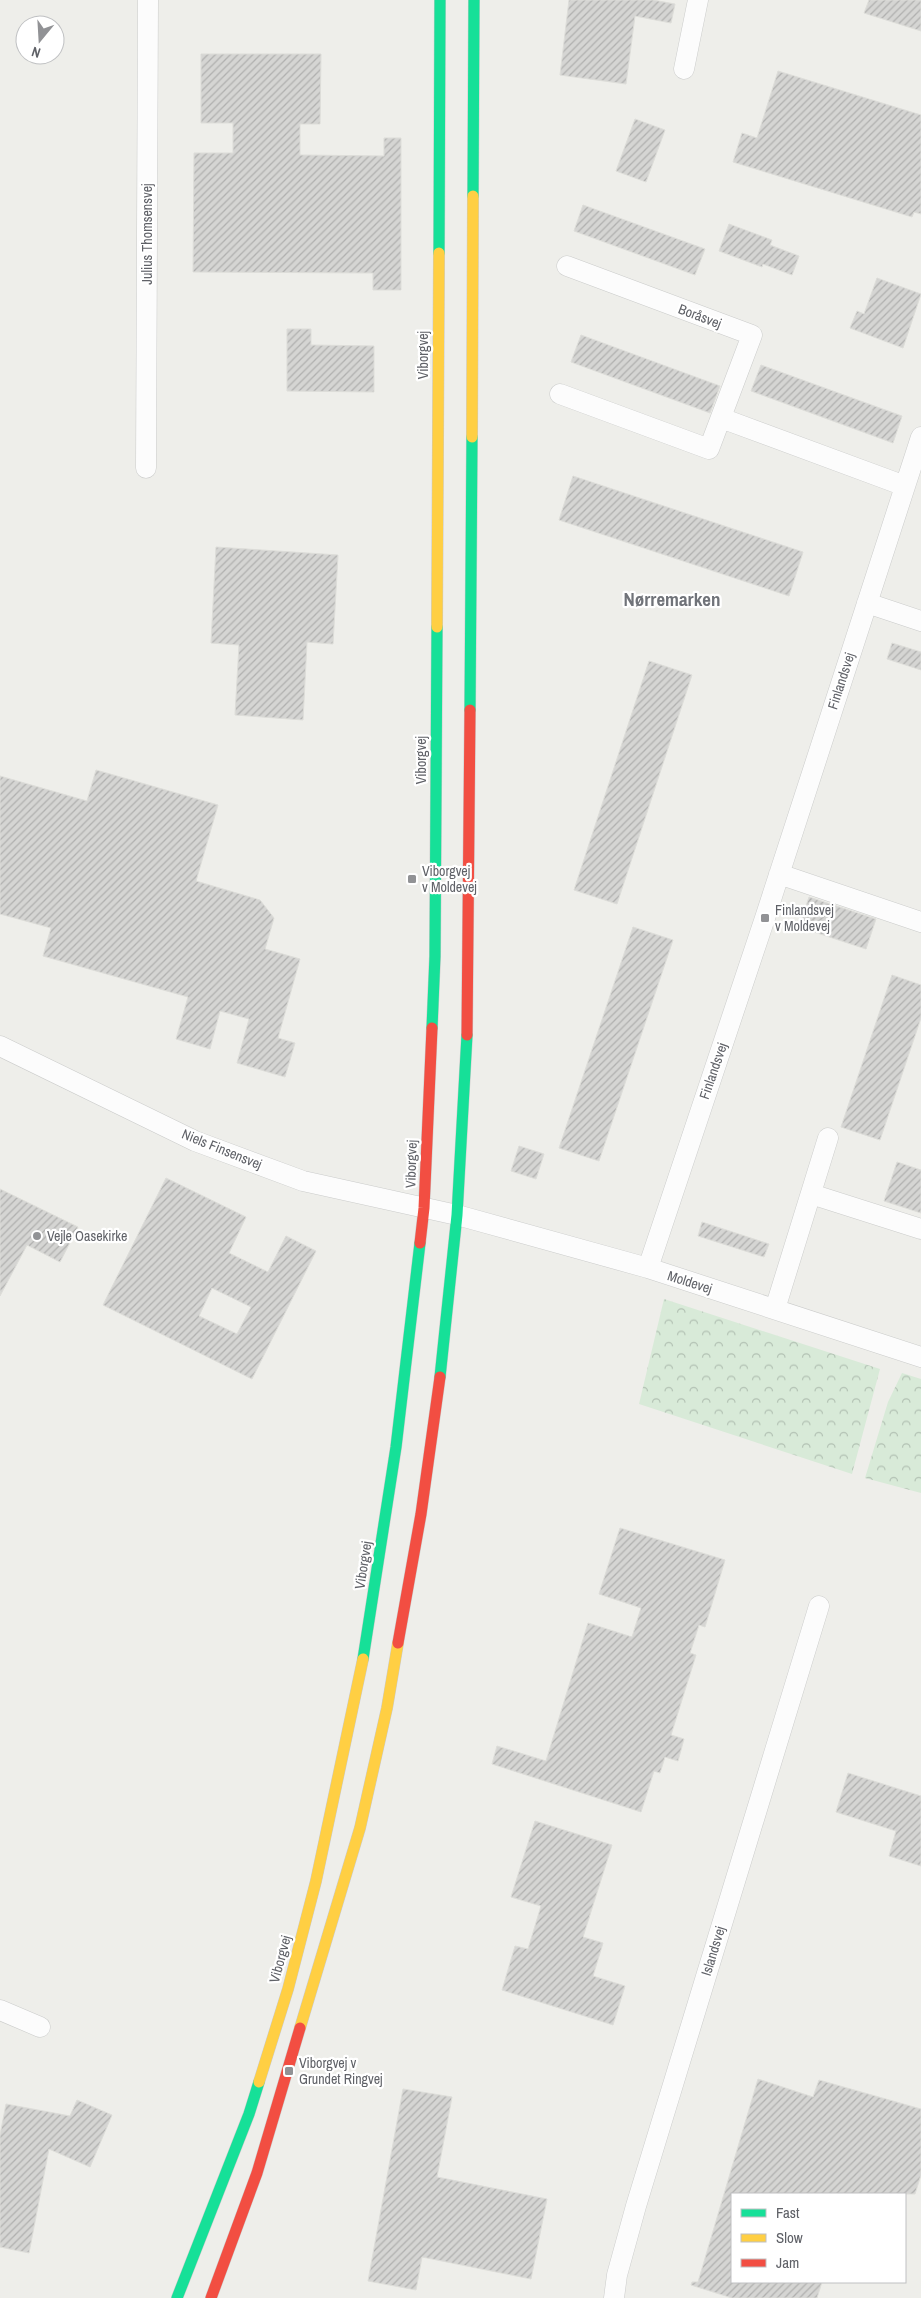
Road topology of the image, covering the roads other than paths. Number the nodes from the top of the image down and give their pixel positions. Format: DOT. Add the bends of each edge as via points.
graph roads {
  1 [pos="148,0"];
  2 [pos="440,0"];
  3 [pos="474,0"];
  4 [pos="698,0"];
  5 [pos="684,69"];
  6 [pos="567,266"];
  7 [pos="560,394"];
  8 [pos="721,418"];
  9 [pos="921,437"];
  10 [pos="146,468"];
  11 [pos="906,486"];
  12 [pos="867,603"];
  13 [pos="921,621"];
  14 [pos="779,874"];
  15 [pos="921,922"];
  16 [pos="0,1046"];
  17 [pos="828,1138"];
  18 [pos="811,1194"];
  19 [pos="424,1208"];
  20 [pos="457,1215"];
  21 [pos="921,1229"];
  22 [pos="648,1268"];
  23 [pos="775,1309"];
  24 [pos="921,1357"];
  25 [pos="819,1606"];
  26 [pos="0,2010"];
  27 [pos="40,2027"];
  28 [pos="177,2298"];
  29 [pos="211,2298"];
  30 [pos="614,2298"];
  1 -- 10 [label="street, Julius Thomsensvej"];
  2 -- 19 [label="street, Viborgvej" via="435,956"];
  3 -- 20 [label="street" via="469,1000"];
  4 -- 5 [label="street"];
  6 -- 8 [label="street, Boråsvej" via="752,335"];
  7 -- 8 [label="street, Boråsvej" via="708,449"];
  8 -- 11 [label="street"];
  9 -- 11 [label="street, Finlandsvej"];
  11 -- 12 [label="street, Finlandsvej"];
  12 -- 13 [label="street"];
  12 -- 14 [label="street, Finlandsvej"];
  14 -- 15 [label="street"];
  14 -- 22 [label="street, Finlandsvej"];
  16 -- 19 [label="street, Niels Finsensvej" via="195,1141 303,1181"];
  17 -- 18 [label="street"];
  18 -- 21 [label="street"];
  18 -- 23 [label="street"];
  19 -- 20 [label="street, Niels Finsensvej"];
  19 -- 28 [label="street, Viborgvej" via="396,1447 368,1634 316,1881 288,1989 249,2114"];
  20 -- 22 [label="street, Moldevej"];
  20 -- 29 [label="street" via="421,1514 386,1708 360,1828 257,2173"];
  22 -- 23 [label="street, Moldevej"];
  23 -- 24 [label="street, Moldevej"];
  25 -- 30 [label="street, Islandsvej" via="636,2206"];
  26 -- 27 [label="street"];
}
